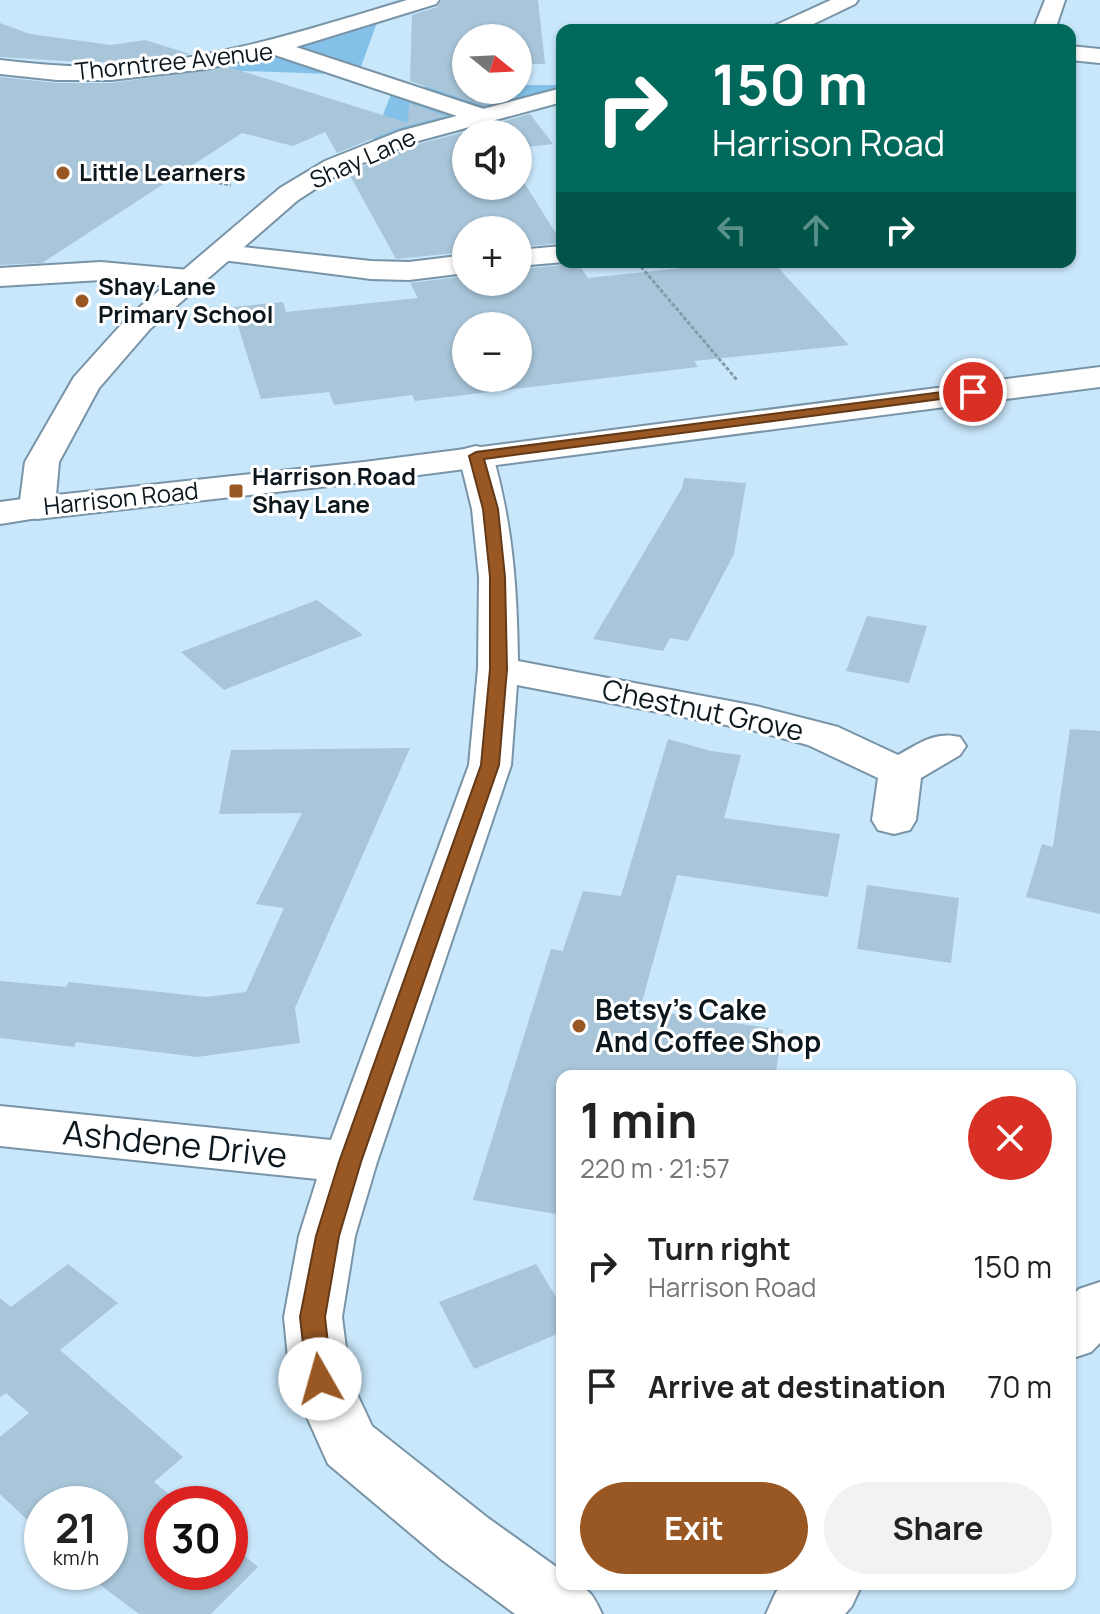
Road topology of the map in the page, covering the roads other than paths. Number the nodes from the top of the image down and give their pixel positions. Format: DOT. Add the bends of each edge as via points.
graph roads {
  1 [pos="429,0"];
  2 [pos="848,0"];
  3 [pos="1055,0"];
  4 [pos="797,24"];
  5 [pos="1046,24"];
  6 [pos="273,47"];
  7 [pos="1076,54"];
  8 [pos="1100,56"];
  9 [pos="0,67"];
  10 [pos="556,97"];
  11 [pos="481,116"];
  12 [pos="224,253"];
  13 [pos="556,255"];
  14 [pos="532,257"];
  15 [pos="452,266"];
  16 [pos="0,277"];
  17 [pos="189,279"];
  18 [pos="1100,377"];
  19 [pos="476,456"];
  20 [pos="37,508"];
  21 [pos="0,513"];
  22 [pos="498,669"];
  23 [pos="945,746"];
  24 [pos="900,772"];
  25 [pos="894,820"];
  26 [pos="0,1126"];
  27 [pos="350,1162"];
  28 [pos="1100,1306"];
  29 [pos="1076,1329"];
  30 [pos="823,1590"];
  31 [pos="568,1614"];
  32 [pos="800,1614"];
  1 -- 6 [label="street"];
  2 -- 4 [label="street"];
  3 -- 5 [label="street"];
  6 -- 9 [label="street, Thorntree Avenue" via="205,62 111,73"];
  6 -- 11 [label="street, Thorntree Avenue"];
  7 -- 8 [label="street"];
  10 -- 11 [label="street, Shay Lane"];
  11 -- 12 [label="street, Shay Lane" via="409,136 334,166 289,194"];
  12 -- 15 [label="street" via="371,270"];
  12 -- 17 [label="street, Shay Lane"];
  13 -- 14 [label="street"];
  16 -- 17 [label="street" via="101,271"];
  17 -- 20 [label="street, Shay Lane" via="139,323 85,384 42,462"];
  18 -- 19 [label="street, Harrison Road"];
  19 -- 20 [label="street, Harrison Road"];
  19 -- 22 [label="street" via="490,509 498,577"];
  20 -- 21 [label="street, Harrison Road"];
  22 -- 24 [label="street, Chestnut Grove" via="756,718 823,736"];
  22 -- 27 [label="street" via="490,765"];
  23 -- 24 [label="street"];
  24 -- 25 [label="street"];
  26 -- 27 [label="street, Ashdene Drive"];
  27 -- 31 [label="street" via="327,1236 313,1317 320,1379 350,1445"];
  28 -- 29 [label="street"];
  30 -- 32 [label="street"];
}
